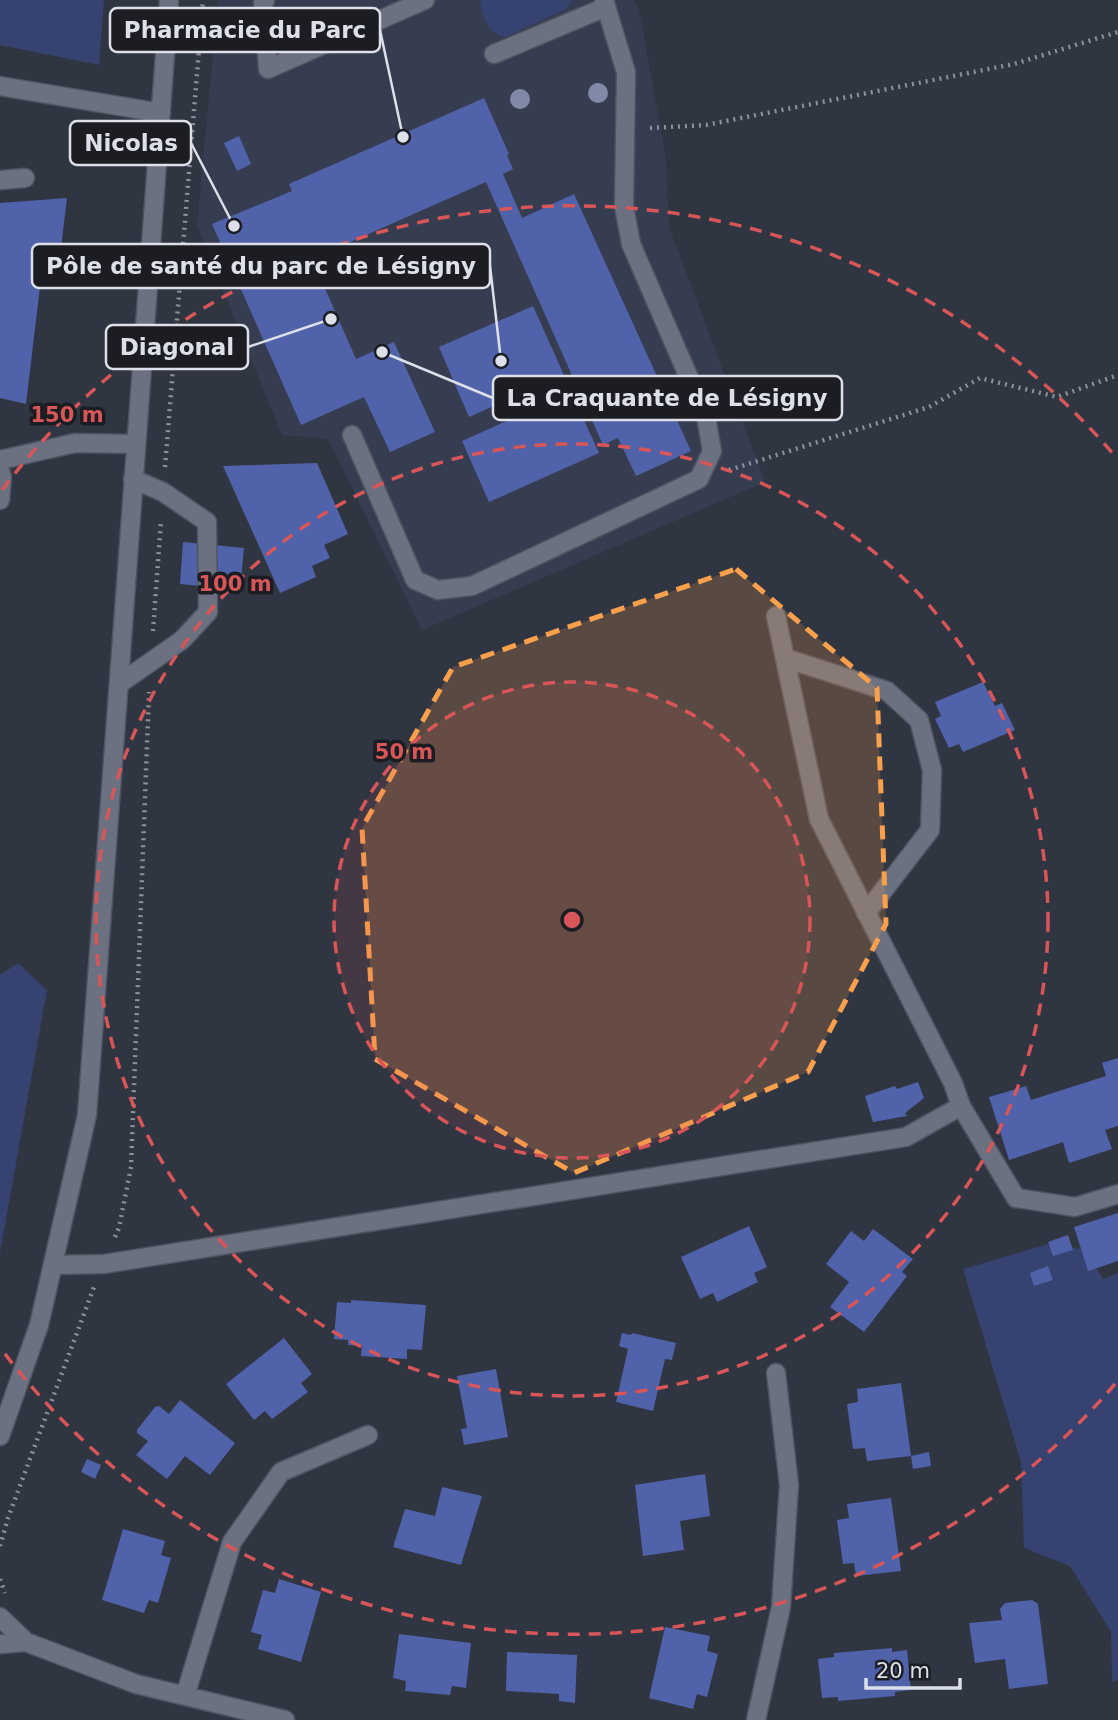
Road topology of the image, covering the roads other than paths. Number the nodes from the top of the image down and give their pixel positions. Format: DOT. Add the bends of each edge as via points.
graph roads {
  1 [pos="169,0"];
  2 [pos="265,0"];
  3 [pos="425,0"];
  4 [pos="605,3"];
  5 [pos="494,54"];
  6 [pos="0,86"];
  7 [pos="161,113"];
  8 [pos="24,178"];
  9 [pos="0,180"];
  10 [pos="352,435"];
  11 [pos="136,444"];
  12 [pos="0,460"];
  13 [pos="0,471"];
  14 [pos="134,479"];
  15 [pos="0,500"];
  16 [pos="776,616"];
  17 [pos="785,658"];
  18 [pos="119,684"];
  19 [pos="866,913"];
  20 [pos="961,1106"];
  21 [pos="1118,1194"];
  22 [pos="53,1265"];
  23 [pos="776,1373"];
  24 [pos="368,1435"];
  25 [pos="0,1436"];
  26 [pos="0,1617"];
  27 [pos="26,1642"];
  28 [pos="0,1644"];
  29 [pos="185,1696"];
  30 [pos="285,1720"];
  31 [pos="756,1720"];
  1 -- 7 [label="street"];
  2 -- 3 [label="street" via="268,69"];
  4 -- 5 [label="street"];
  4 -- 10 [label="street" via="626,72 624,206 631,244 706,416 712,451 699,479 472,586 438,590 415,580"];
  6 -- 7 [label="street"];
  7 -- 11 [label="street"];
  8 -- 9 [label="street"];
  11 -- 12 [label="street" via="75,443"];
  11 -- 14 [label="street"];
  13 -- 15 [label="street"];
  14 -- 18 [label="street"];
  14 -- 18 [label="street" via="163,492 207,522 208,612 182,640"];
  16 -- 17 [label="street"];
  17 -- 19 [label="street" via="819,819"];
  17 -- 19 [label="street" via="887,691 919,720 932,771 930,830"];
  18 -- 22 [label="street" via="87,1115"];
  19 -- 20 [label="street"];
  20 -- 21 [label="street" via="1016,1198 1075,1207"];
  20 -- 22 [label="street" via="906,1137 104,1264"];
  22 -- 25 [label="street" via="39,1325"];
  23 -- 31 [label="street" via="789,1485 781,1607"];
  24 -- 29 [label="street" via="281,1472 232,1542"];
  26 -- 27 [label="street"];
  27 -- 28 [label="street"];
  27 -- 29 [label="street" via="136,1684"];
  29 -- 30 [label="street"];
}
